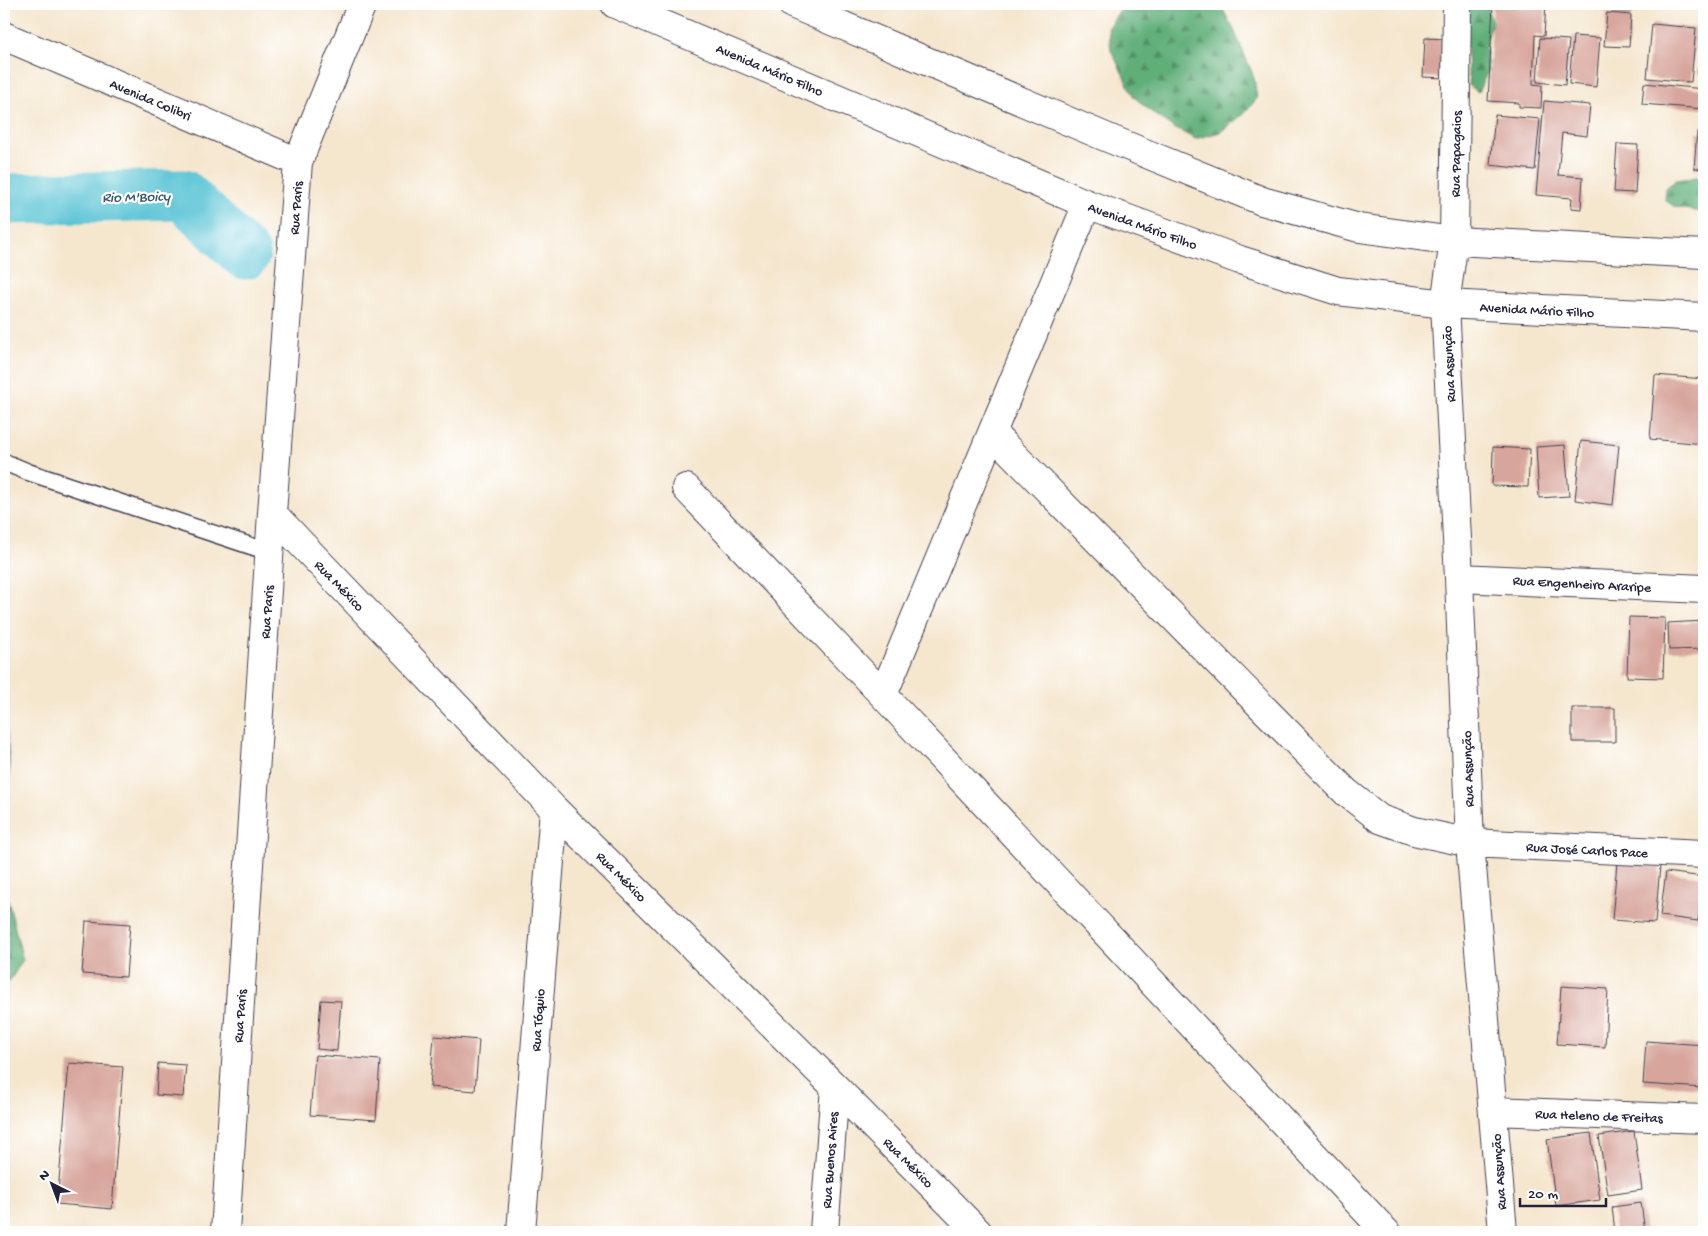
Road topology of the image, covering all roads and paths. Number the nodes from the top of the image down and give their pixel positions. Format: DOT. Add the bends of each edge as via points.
graph roads {
  1 [pos="362,4"];
  2 [pos="615,4"];
  3 [pos="792,4"];
  4 [pos="1457,4"];
  5 [pos="4,36"];
  6 [pos="298,162"];
  7 [pos="1087,204"];
  8 [pos="1454,241"];
  9 [pos="1704,254"];
  10 [pos="1445,304"];
  11 [pos="1704,317"];
  12 [pos="992,433"];
  13 [pos="4,462"];
  14 [pos="686,488"];
  15 [pos="272,514"];
  16 [pos="270,552"];
  17 [pos="1459,578"];
  18 [pos="1704,588"];
  19 [pos="883,696"];
  20 [pos="554,809"];
  21 [pos="1470,843"];
  22 [pos="1704,854"];
  23 [pos="835,1087"];
  24 [pos="1493,1111"];
  25 [pos="1704,1119"];
  26 [pos="225,1232"];
  27 [pos="521,1232"];
  28 [pos="824,1232"];
  29 [pos="978,1232"];
  30 [pos="1386,1232"];
  31 [pos="1502,1232"];
  1 -- 6 [label="street, Rua Paris"];
  2 -- 7 [label="street, Avenida Mário Filho"];
  3 -- 8 [label="street" via="1262,201 1358,228"];
  4 -- 8 [label="street, Rua Papagaios"];
  5 -- 6 [label="street, Avenida Colibri"];
  6 -- 15 [label="street, Rua Paris"];
  7 -- 10 [label="street, Avenida Mário Filho" via="1240,260 1338,291"];
  7 -- 12 [label="street"];
  8 -- 9 [label="street"];
  8 -- 10 [label="street, Rua Papagaios"];
  10 -- 11 [label="street, Avenida Mário Filho"];
  10 -- 17 [label="street, Rua Assunção"];
  12 -- 19 [label="street"];
  12 -- 21 [label="street, Rua José Carlos Pace" via="1346,792 1380,819 1414,831"];
  13 -- 16 [label="lane"];
  14 -- 19 [label="street"];
  15 -- 16 [label="street, Rua Paris"];
  15 -- 20 [label="street, Rua México"];
  16 -- 26 [label="street, Rua Paris"];
  17 -- 18 [label="street, Rua Engenheiro Araripe"];
  17 -- 21 [label="street, Rua Assunção"];
  19 -- 30 [label="street"];
  20 -- 23 [label="street, Rua México"];
  20 -- 27 [label="street, Rua Tóquio"];
  21 -- 22 [label="street, Rua José Carlos Pace"];
  21 -- 24 [label="street, Rua Assunção"];
  23 -- 28 [label="street, Rua Buenos Aires"];
  23 -- 29 [label="street, Rua México"];
  24 -- 25 [label="street, Rua Heleno de Freitas"];
  24 -- 31 [label="street, Rua Assunção"];
}
